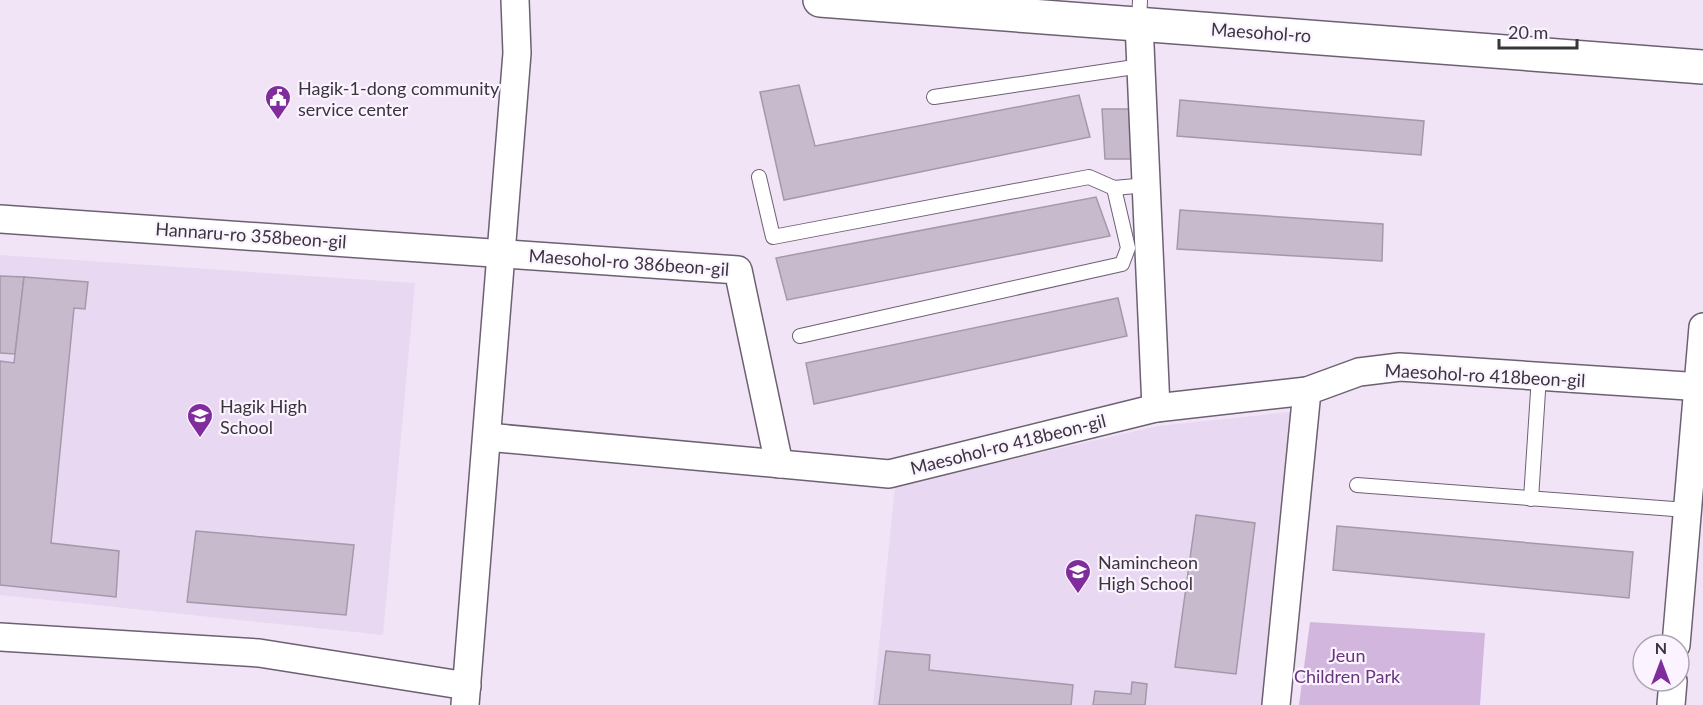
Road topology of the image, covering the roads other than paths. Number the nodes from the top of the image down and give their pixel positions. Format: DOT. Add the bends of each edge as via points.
graph roads {
  1 [pos="515,0"];
  2 [pos="820,0"];
  3 [pos="1140,11"];
  4 [pos="1141,66"];
  5 [pos="1703,66"];
  6 [pos="934,97"];
  7 [pos="759,177"];
  8 [pos="1146,185"];
  9 [pos="1114,188"];
  10 [pos="0,219"];
  11 [pos="501,252"];
  12 [pos="1703,327"];
  13 [pos="800,336"];
  14 [pos="1539,376"];
  15 [pos="1700,386"];
  16 [pos="1307,391"];
  17 [pos="1156,408"];
  18 [pos="487,437"];
  19 [pos="779,464"];
  20 [pos="1357,486"];
  21 [pos="1531,499"];
  22 [pos="1692,527"];
  23 [pos="1678,633"];
  24 [pos="0,637"];
  25 [pos="466,695"];
  26 [pos="1276,705"];
  1 -- 11 [label="street" via="517,53"];
  2 -- 3 [label="main road, Maesohol-ro"];
  3 -- 4 [label="street"];
  3 -- 5 [label="main road, Maesohol-ro"];
  4 -- 6 [label="lane"];
  4 -- 8 [label="street"];
  7 -- 9 [label="lane" via="773,237 1089,177"];
  8 -- 9 [label="lane"];
  8 -- 17 [label="street"];
  9 -- 13 [label="lane" via="1128,248 1122,264"];
  10 -- 11 [label="street, Hannaru-ro 358beon-gil"];
  11 -- 18 [label="street"];
  11 -- 19 [label="street, Maesohol-ro 386beon-gil" via="738,270"];
  12 -- 15 [label="street"];
  14 -- 15 [label="street, Maesohol-ro 418beon-gil"];
  14 -- 16 [label="street, Maesohol-ro 418beon-gil" via="1400,367 1359,372"];
  14 -- 21 [label="lane"];
  15 -- 22 [label="street"];
  16 -- 17 [label="street, Maesohol-ro 418beon-gil"];
  16 -- 26 [label="street"];
  17 -- 19 [label="street, Maesohol-ro 418beon-gil" via="889,474"];
  18 -- 19 [label="street"];
  18 -- 25 [label="street"];
  20 -- 21 [label="lane"];
  21 -- 22 [label="lane"];
  22 -- 23 [label="street"];
  24 -- 25 [label="street" via="259,653"];
}
